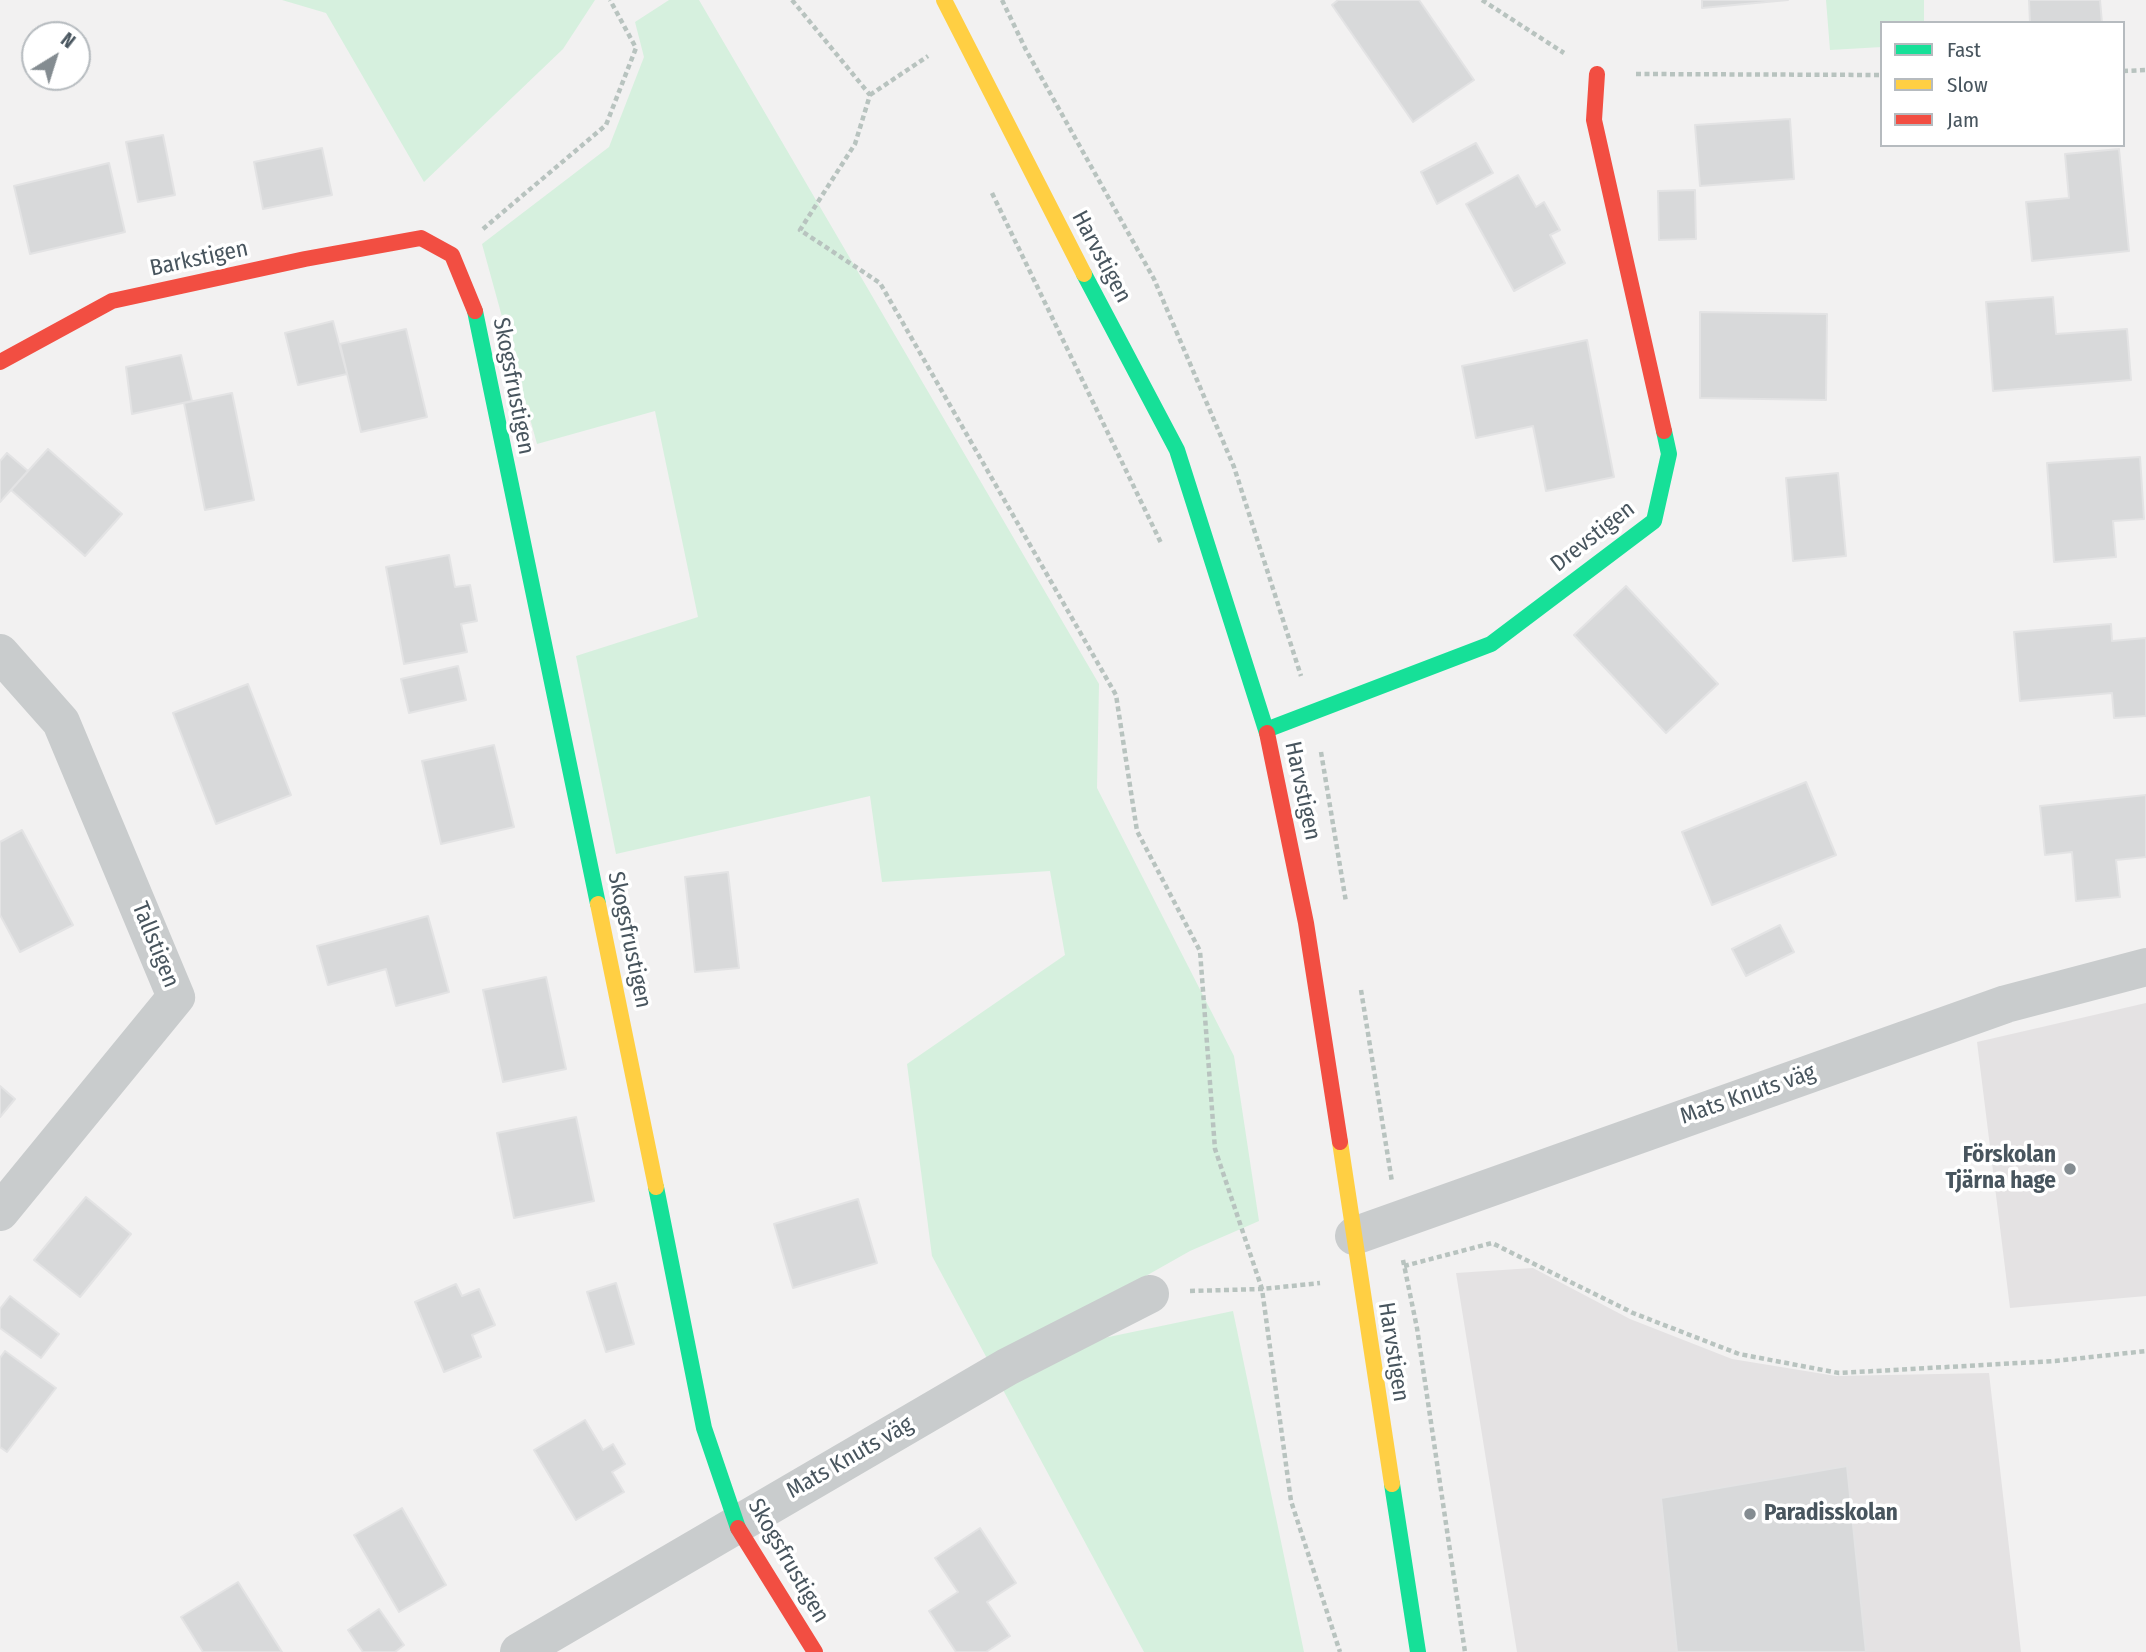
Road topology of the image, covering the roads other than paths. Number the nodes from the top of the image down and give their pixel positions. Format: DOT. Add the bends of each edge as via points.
graph roads {
  1 [pos="944,0"];
  2 [pos="1597,74"];
  3 [pos="453,255"];
  4 [pos="0,362"];
  5 [pos="0,653"];
  6 [pos="1266,730"];
  7 [pos="2146,967"];
  8 [pos="0,1212"];
  9 [pos="1354,1236"];
  10 [pos="1150,1294"];
  11 [pos="736,1524"];
  12 [pos="519,1652"];
  13 [pos="815,1652"];
  14 [pos="1418,1652"];
  1 -- 6 [label="street, Harvstigen" via="1177,450"];
  2 -- 6 [label="street, Drevstigen" via="1594,120 1669,454 1654,521 1491,644"];
  3 -- 4 [label="street, Barkstigen" via="421,238 305,258 112,301"];
  3 -- 11 [label="street, Skogsfrustigen" via="475,310 704,1428"];
  5 -- 8 [label="street, Tallstigen" via="61,722 176,997"];
  6 -- 9 [label="street, Harvstigen" via="1306,923"];
  7 -- 9 [label="street, Mats Knuts väg" via="2006,1004"];
  9 -- 14 [label="street, Harvstigen"];
  10 -- 11 [label="street, Mats Knuts väg" via="1007,1367"];
  11 -- 12 [label="street, Mats Knuts väg"];
  11 -- 13 [label="street, Skogsfrustigen"];
}
